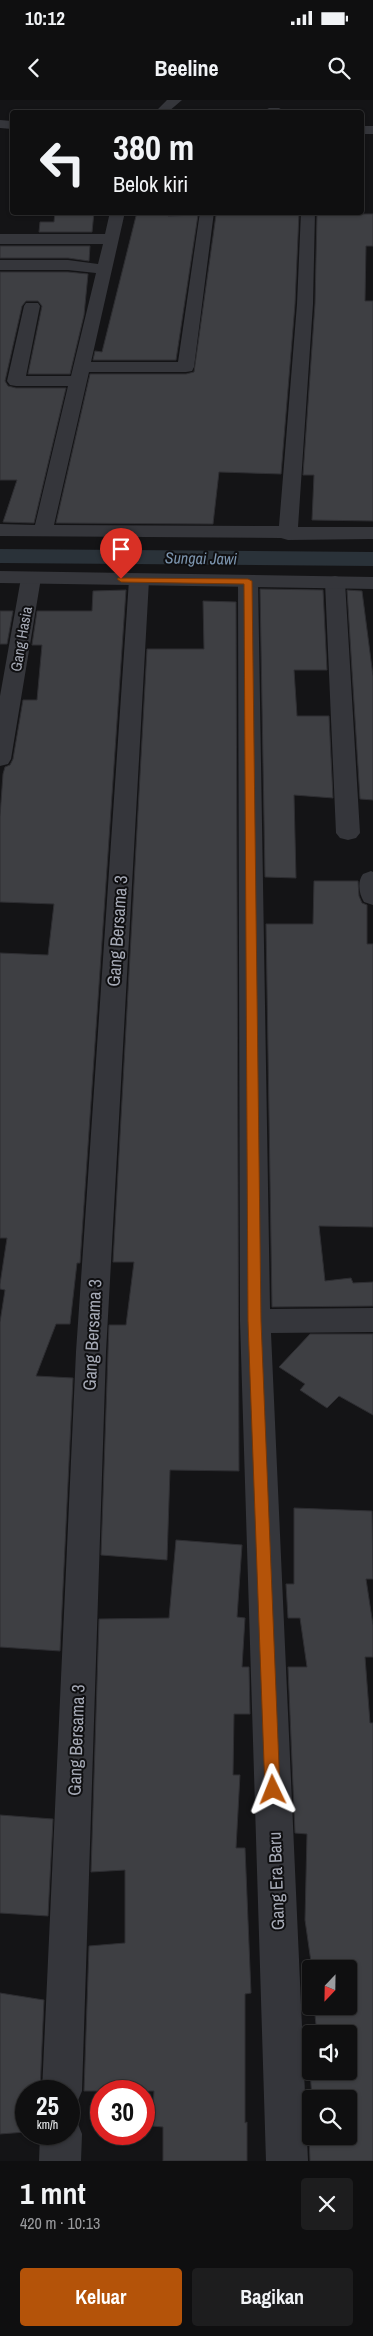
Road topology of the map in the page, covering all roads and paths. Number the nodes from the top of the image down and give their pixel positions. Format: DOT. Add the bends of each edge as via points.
graph roads {
  1 [pos="175,100"];
  2 [pos="163,110"];
  3 [pos="117,215"];
  4 [pos="207,215"];
  5 [pos="308,215"];
  6 [pos="0,239"];
  7 [pos="111,239"];
  8 [pos="0,265"];
  9 [pos="104,270"];
  10 [pos="32,306"];
  11 [pos="80,374"];
  12 [pos="16,381"];
  13 [pos="11,399"];
  14 [pos="0,530"];
  15 [pos="43,530"];
  16 [pos="373,533"];
  17 [pos="288,534"];
  18 [pos="0,577"];
  19 [pos="31,578"];
  20 [pos="140,580"];
  21 [pos="248,581"];
  22 [pos="334,582"];
  23 [pos="373,582"];
  24 [pos="0,759"];
  25 [pos="348,833"];
  26 [pos="373,1320"];
  27 [pos="254,1321"];
  28 [pos="62,2080"];
  29 [pos="61,2145"];
  30 [pos="60,2161"];
  31 [pos="287,2161"];
  1 -- 2 [label="street"];
  3 -- 7 [label="street"];
  4 -- 11 [label="street" via="186,367"];
  5 -- 17 [label="street" via="305,304"];
  6 -- 7 [label="street"];
  7 -- 9 [label="street"];
  8 -- 9 [label="street"];
  9 -- 11 [label="street"];
  10 -- 12 [label="street"];
  11 -- 12 [label="street"];
  11 -- 15 [label="street"];
  12 -- 13 [label="street"];
  14 -- 15 [label="street"];
  15 -- 17 [label="street"];
  16 -- 17 [label="street"];
  18 -- 19 [label="street"];
  19 -- 20 [label="street"];
  19 -- 24 [label="street, Gang Hasia"];
  20 -- 21 [label="street"];
  20 -- 28 [label="street, Gang Bersama 3" via="91,1352"];
  21 -- 22 [label="street"];
  21 -- 27 [label="street, Gang Era Baru"];
  22 -- 23 [label="street"];
  22 -- 25 [label="street"];
  26 -- 27 [label="street"];
  27 -- 31 [label="street, Gang Era Baru"];
  29 -- 30 [label="street"];
}
